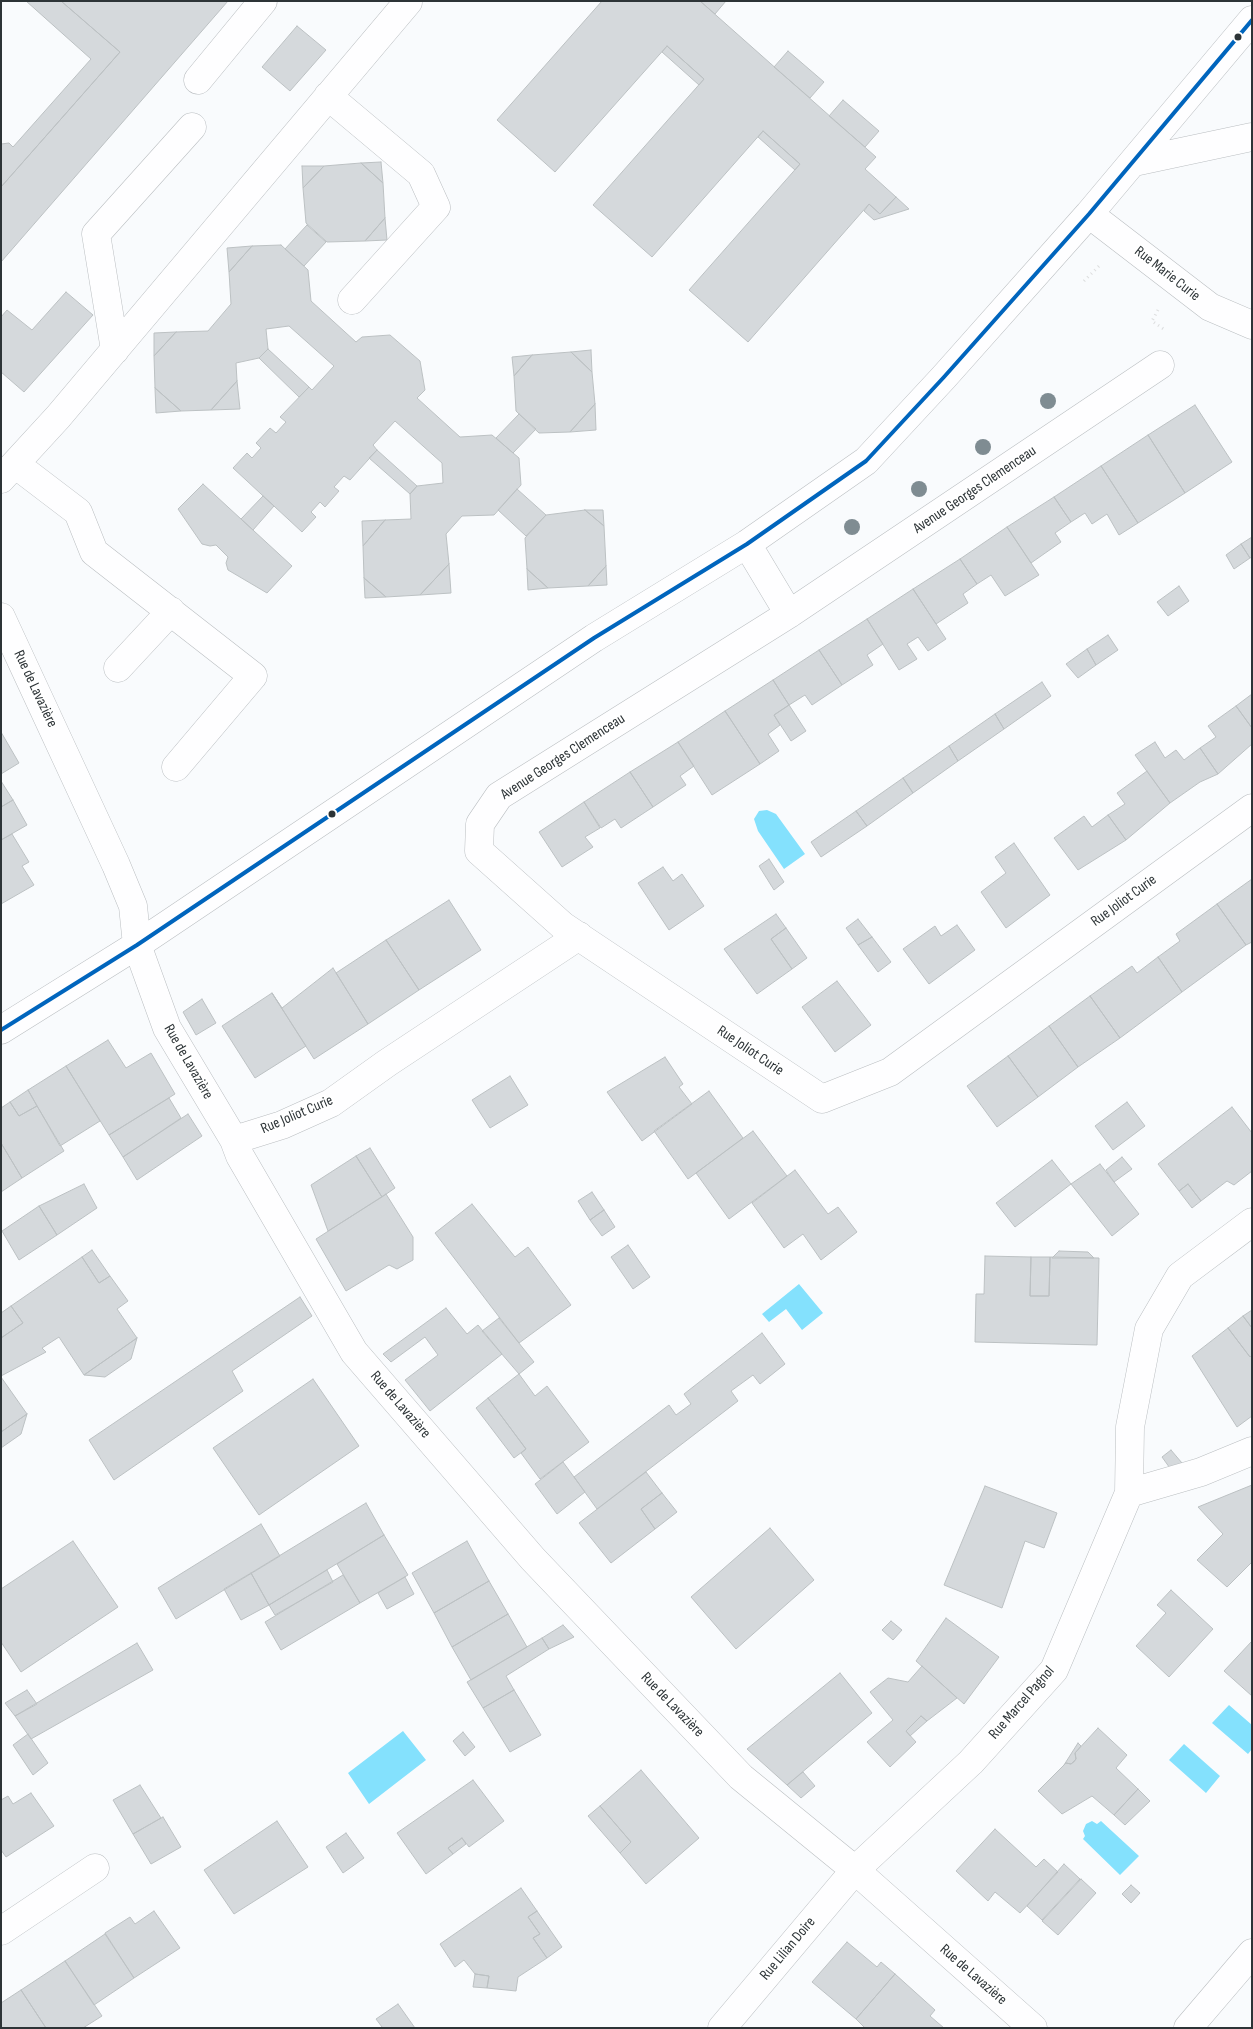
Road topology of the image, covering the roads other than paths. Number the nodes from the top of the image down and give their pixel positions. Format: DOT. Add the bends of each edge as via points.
graph roads {
  1 [pos="263,1"];
  2 [pos="408,2"];
  3 [pos="1252,20"];
  4 [pos="198,80"];
  5 [pos="328,96"];
  6 [pos="192,127"];
  7 [pos="1252,137"];
  8 [pos="1134,162"];
  9 [pos="1089,214"];
  10 [pos="352,300"];
  11 [pos="1252,325"];
  12 [pos="115,350"];
  13 [pos="1160,365"];
  14 [pos="8,472"];
  15 [pos="747,544"];
  16 [pos="170,611"];
  17 [pos="789,614"];
  18 [pos="1,617"];
  19 [pos="118,668"];
  20 [pos="176,767"];
  21 [pos="1252,808"];
  22 [pos="579,936"];
  23 [pos="137,945"];
  24 [pos="1,1030"];
  25 [pos="234,1140"];
  26 [pos="1252,1222"];
  27 [pos="1252,1451"];
  28 [pos="1129,1493"];
  29 [pos="95,1868"];
  30 [pos="855,1870"];
  31 [pos="1,1931"];
  32 [pos="1252,1953"];
  33 [pos="722,2028"];
  34 [pos="1033,2028"];
  35 [pos="1188,2028"];
  1 -- 4 [label="street"];
  2 -- 5 [label="street"];
  3 -- 8 [label="street"];
  5 -- 10 [label="street" via="421,174 436,208"];
  5 -- 12 [label="street"];
  6 -- 12 [label="street" via="96,234"];
  7 -- 8 [label="street"];
  8 -- 9 [label="street"];
  9 -- 11 [label="street, Rue Marie Curie" via="1210,307"];
  9 -- 15 [label="street" via="866,461"];
  12 -- 14 [label="street"];
  13 -- 17 [label="street, Avenue Georges Clemenceau"];
  14 -- 16 [label="street" via="78,512 94,552"];
  15 -- 17 [label="street"];
  15 -- 23 [label="street" via="594,638"];
  16 -- 19 [label="street"];
  16 -- 20 [label="street" via="253,676"];
  17 -- 22 [label="street, Avenue Georges Clemenceau" via="499,796 480,824 479,851 563,926"];
  18 -- 23 [label="street, Rue de Lavazière" via="133,906"];
  21 -- 22 [label="street, Rue Joliot Curie" via="890,1072 822,1099"];
  22 -- 25 [label="street, Rue Joliot Curie" via="331,1103 282,1125"];
  23 -- 24 [label="street"];
  23 -- 25 [label="street, Rue de Lavazière" via="167,1028"];
  25 -- 30 [label="street, Rue de Lavazière" via="240,1156 354,1352 533,1559 741,1777"];
  26 -- 28 [label="street, Rue Marcel Pagnol" via="1180,1276 1149,1329 1130,1427"];
  27 -- 28 [label="street" via="1201,1472"];
  28 -- 30 [label="street, Rue Marcel Pagnol" via="1054,1670 971,1762"];
  29 -- 31 [label="street"];
  30 -- 33 [label="street, Rue Lilian Doire"];
  30 -- 34 [label="street, Rue de Lavazière"];
  32 -- 35 [label="street"];
}
